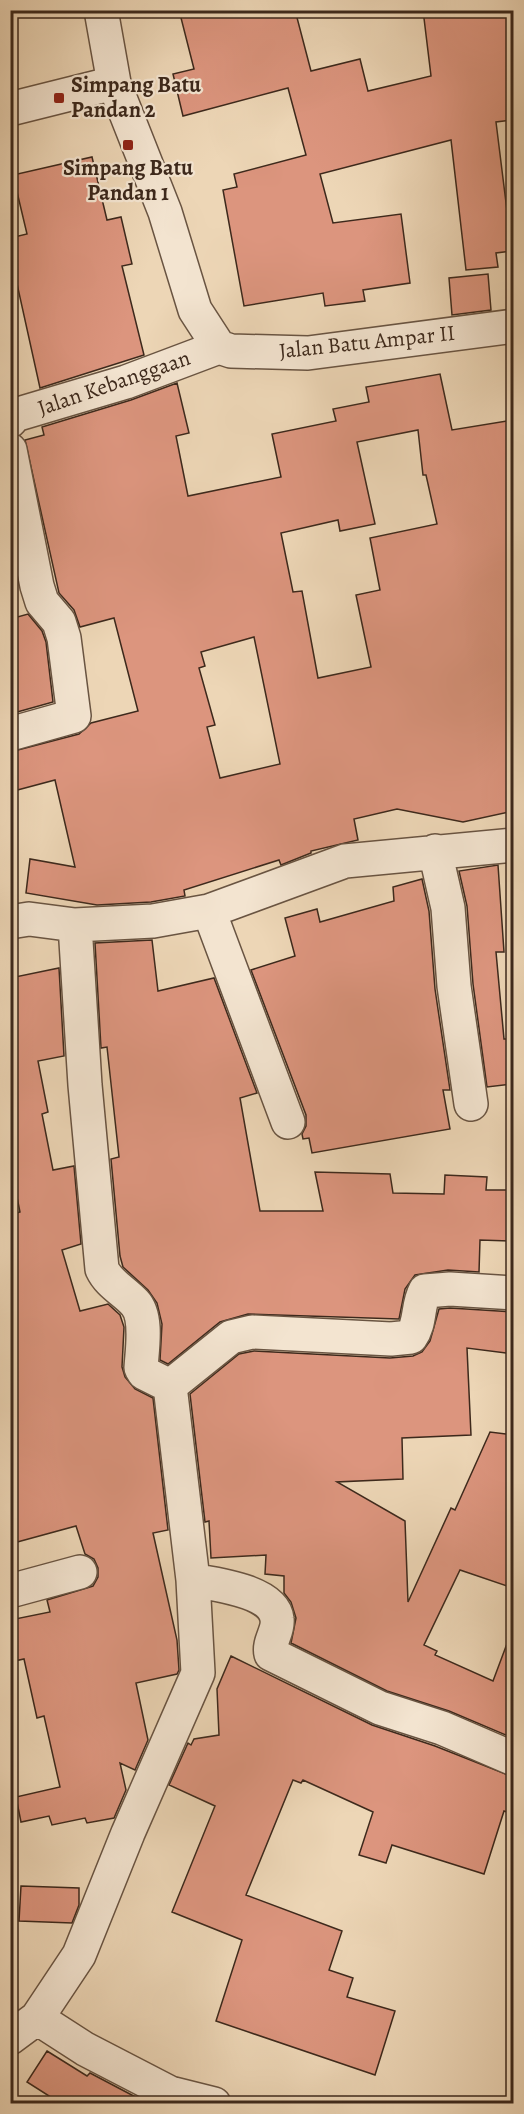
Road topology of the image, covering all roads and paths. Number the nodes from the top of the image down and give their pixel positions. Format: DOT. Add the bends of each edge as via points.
graph roads {
  1 [pos="101,10"];
  2 [pos="114,83"];
  3 [pos="10,110"];
  4 [pos="513,326"];
  5 [pos="219,347"];
  6 [pos="10,420"];
  7 [pos="10,450"];
  8 [pos="10,734"];
  9 [pos="513,845"];
  10 [pos="435,851"];
  11 [pos="209,911"];
  12 [pos="10,922"];
  13 [pos="75,925"];
  14 [pos="471,1104"];
  15 [pos="288,1122"];
  16 [pos="513,1293"];
  17 [pos="170,1386"];
  18 [pos="80,1572"];
  19 [pos="193,1580"];
  20 [pos="10,1591"];
  21 [pos="513,1759"];
  22 [pos="37,2018"];
  23 [pos="10,2038"];
  24 [pos="214,2103"];
  1 -- 2 [label="street"];
  2 -- 3 [label="street"];
  2 -- 5 [label="street" via="165,212 195,310"];
  4 -- 5 [label="street, Jalan Batu Ampar II" via="308,352 231,351"];
  5 -- 6 [label="street, Jalan Kebanggaan" via="126,382 15,415"];
  7 -- 8 [label="street" via="37,586 64,638 74,716"];
  9 -- 10 [label="street"];
  10 -- 11 [label="street" via="345,861"];
  10 -- 14 [label="street" via="448,908 454,986"];
  11 -- 13 [label="street" via="153,921"];
  11 -- 15 [label="street"];
  12 -- 13 [label="street" via="29,919"];
  13 -- 17 [label="street" via="102,1269 141,1313 141,1368"];
  16 -- 17 [label="street" via="425,1291 418,1328 411,1337 252,1332 231,1337"];
  17 -- 19 [label="street"];
  18 -- 20 [label="street"];
  19 -- 21 [label="street" via="240,1589 260,1598 276,1612 278,1621 269,1648 271,1654 380,1708 442,1728"];
  19 -- 22 [label="street" via="198,1673 79,1955"];
  22 -- 23 [label="street"];
  22 -- 24 [label="street" via="85,2049 170,2093"];
}
